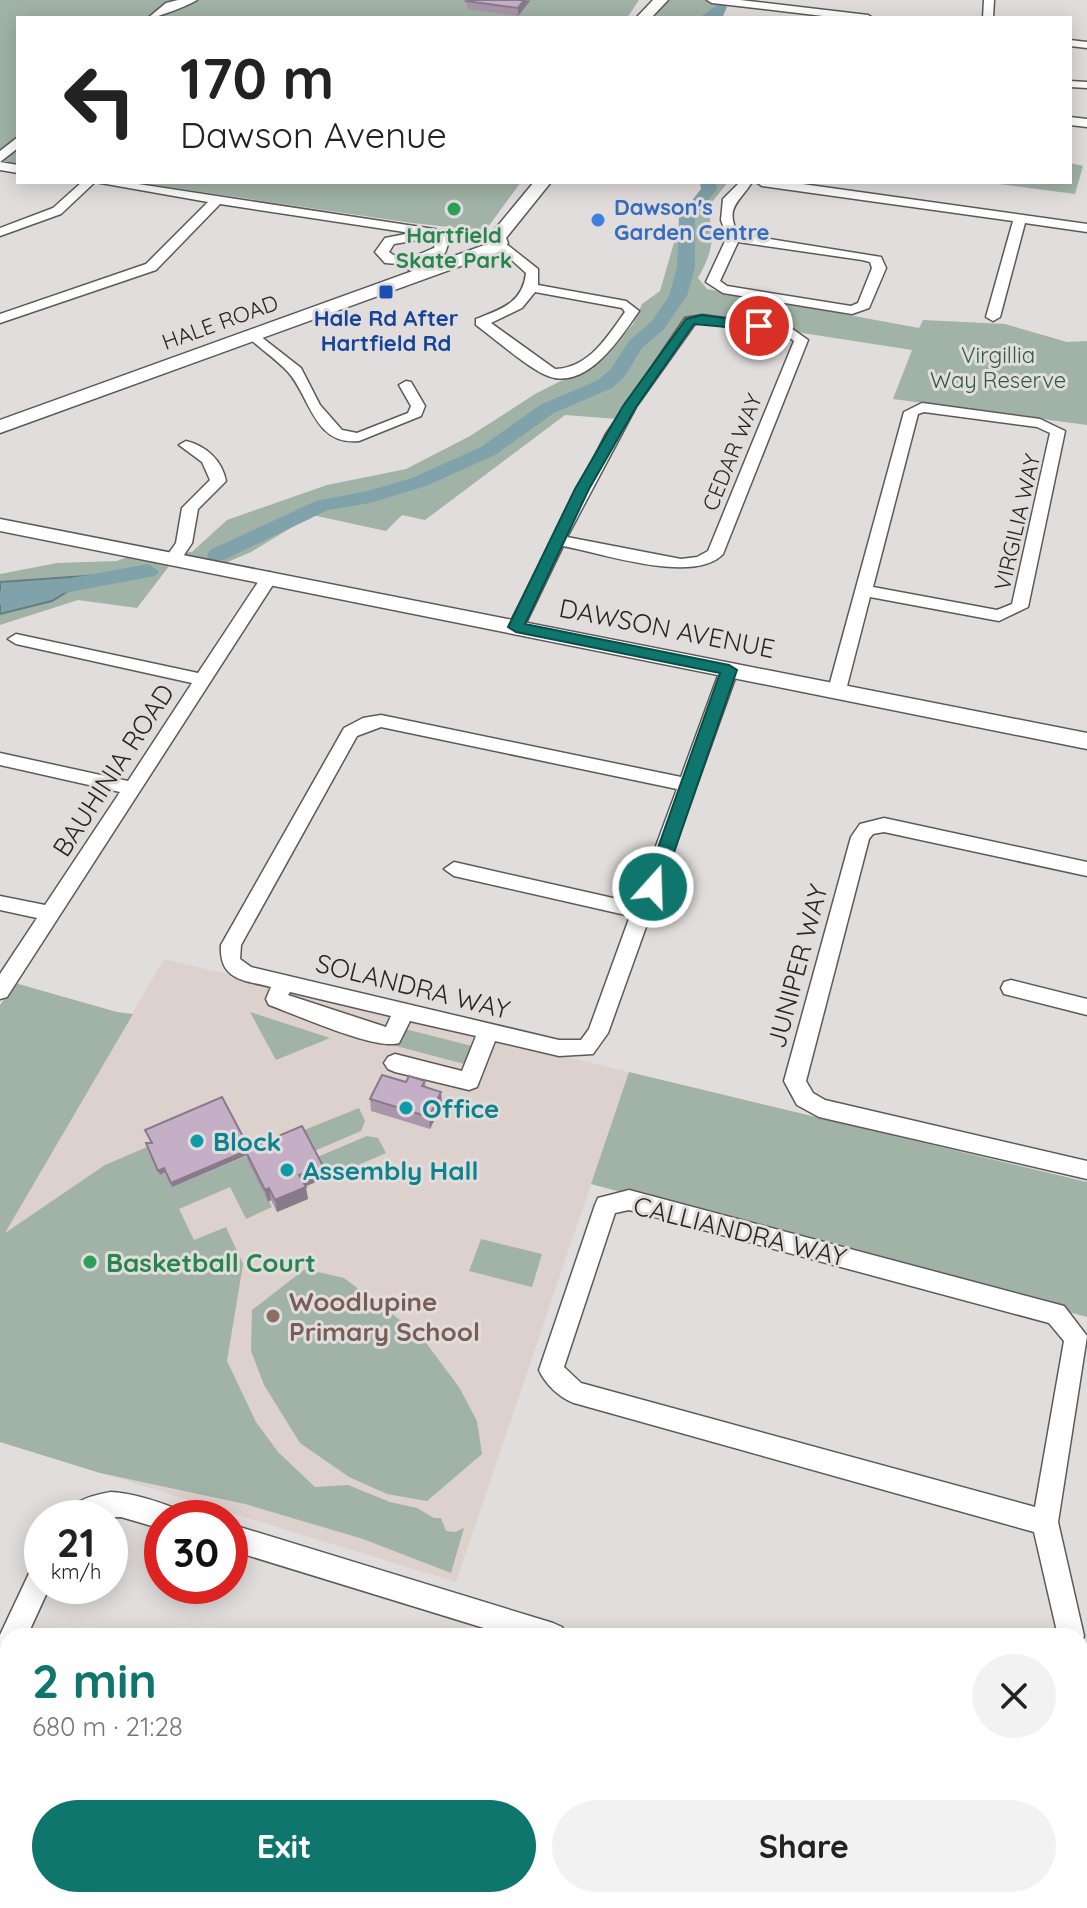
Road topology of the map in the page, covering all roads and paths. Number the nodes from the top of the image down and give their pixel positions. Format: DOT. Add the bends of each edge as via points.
graph roads {
  1 [pos="192,0"];
  2 [pos="712,0"];
  3 [pos="744,2"];
  4 [pos="156,16"];
  5 [pos="828,16"];
  6 [pos="16,143"];
  7 [pos="0,158"];
  8 [pos="80,184"];
  9 [pos="87,184"];
  10 [pos="114,184"];
  11 [pos="531,184"];
  12 [pos="541,184"];
  13 [pos="745,184"];
  14 [pos="776,184"];
  15 [pos="74,195"];
  16 [pos="213,199"];
  17 [pos="1020,218"];
  18 [pos="1087,228"];
  19 [pos="0,232"];
  20 [pos="409,234"];
  21 [pos="734,237"];
  22 [pos="447,238"];
  23 [pos="489,244"];
  24 [pos="419,265"];
  25 [pos="533,288"];
  26 [pos="993,317"];
  27 [pos="0,319"];
  28 [pos="255,336"];
  29 [pos="406,385"];
  30 [pos="0,427"];
  31 [pos="186,445"];
  32 [pos="0,525"];
  33 [pos="558,540"];
  34 [pos="174,557"];
  35 [pos="270,577"];
  36 [pos="863,590"];
  37 [pos="516,627"];
  38 [pos="16,639"];
  39 [pos="729,670"];
  40 [pos="202,680"];
  41 [pos="837,690"];
  42 [pos="1087,741"];
  43 [pos="0,759"];
  44 [pos="690,785"];
  45 [pos="131,788"];
  46 [pos="454,869"];
  47 [pos="1087,869"];
  48 [pos="0,903"];
  49 [pos="644,912"];
  50 [pos="51,914"];
  51 [pos="1011,988"];
  52 [pos="0,991"];
  53 [pos="1087,1007"];
  54 [pos="488,1031"];
  55 [pos="395,1063"];
  56 [pos="1087,1170"];
  57 [pos="1045,1522"];
  58 [pos="248,1543"];
  59 [pos="28,1604"];
  60 [pos="17,1628"];
  61 [pos="527,1628"];
  62 [pos="1069,1628"];
  1 -- 4 [label="street" via="170,5"];
  2 -- 3 [label="street"];
  3 -- 5 [label="street"];
  6 -- 7 [label="street"];
  8 -- 15 [label="street"];
  9 -- 15 [label="street"];
  10 -- 16 [label="street"];
  11 -- 23 [label="main road, HALE ROAD"];
  12 -- 23 [label="main road"];
  13 -- 21 [label="street" via="727,207"];
  14 -- 17 [label="street"];
  15 -- 19 [label="street" via="57,211"];
  16 -- 20 [label="street"];
  16 -- 27 [label="street" via="151,267"];
  17 -- 18 [label="street"];
  17 -- 26 [label="street"];
  20 -- 22 [label="street"];
  20 -- 24 [label="street" via="429,250"];
  20 -- 24 [label="street" via="390,241 382,252 390,260"];
  21 -- 21 [label="street" via="713,282 723,289 852,310 864,305 879,268 876,260 864,256"];
  22 -- 23 [label="street"];
  22 -- 24 [label="street"];
  23 -- 24 [label="main road, HALE ROAD" via="455,260"];
  23 -- 25 [label="street" via="533,272"];
  24 -- 28 [label="main road, HALE ROAD"];
  25 -- 25 [label="street" via="521,306 481,322 552,373 580,369 604,352 632,311 626,305"];
  28 -- 29 [label="street" via="296,371 314,407 337,433 349,438 414,416 418,406"];
  28 -- 30 [label="main road, HALE ROAD"];
  31 -- 34 [label="street" via="202,452 218,481 190,508 184,543"];
  32 -- 34 [label="main road, DAWSON AVENUE"];
  33 -- 33 [label="street, CEDAR WAY" via="630,406 690,321 796,334 801,340 715,554 681,564"];
  33 -- 37 [label="street, CEDAR WAY"];
  34 -- 35 [label="main road, DAWSON AVENUE"];
  35 -- 37 [label="main road, DAWSON AVENUE"];
  35 -- 40 [label="street, BAUHINIA ROAD"];
  36 -- 36 [label="street, VIRGILIA WAY" via="911,412 922,407 1040,423 1058,431 1020,607 999,616"];
  36 -- 41 [label="street, VIRGILIA WAY"];
  37 -- 39 [label="main road, DAWSON AVENUE"];
  38 -- 40 [label="street"];
  39 -- 41 [label="main road, DAWSON AVENUE"];
  39 -- 44 [label="street, SOLANDRA WAY"];
  40 -- 45 [label="street, BAUHINIA ROAD"];
  41 -- 42 [label="main road, DAWSON AVENUE"];
  43 -- 45 [label="street"];
  44 -- 49 [label="street, SOLANDRA WAY"];
  44 -- 54 [label="street, SOLANDRA WAY" via="364,716 350,732 231,945 230,962 245,973 284,982 276,999 369,1032 392,1037 404,1011"];
  45 -- 50 [label="street, BAUHINIA ROAD"];
  46 -- 49 [label="street"];
  47 -- 56 [label="street, JUNIPER WAY" via="884,825 867,829 860,837 795,1081 805,1099 819,1108"];
  48 -- 50 [label="street"];
  49 -- 54 [label="street, SOLANDRA WAY" via="598,1033 586,1048 559,1048"];
  50 -- 52 [label="street, BAUHINIA ROAD"];
  51 -- 53 [label="street"];
  54 -- 55 [label="street" via="469,1081"];
  57 -- 57 [label="street, CALLIANDRA WAY" via="1076,1338 1056,1314 629,1200 606,1205 551,1370 574,1392"];
  57 -- 62 [label="street, CALLIANDRA WAY"];
  58 -- 61 [label="street"];
  59 -- 60 [label="street"];
}
